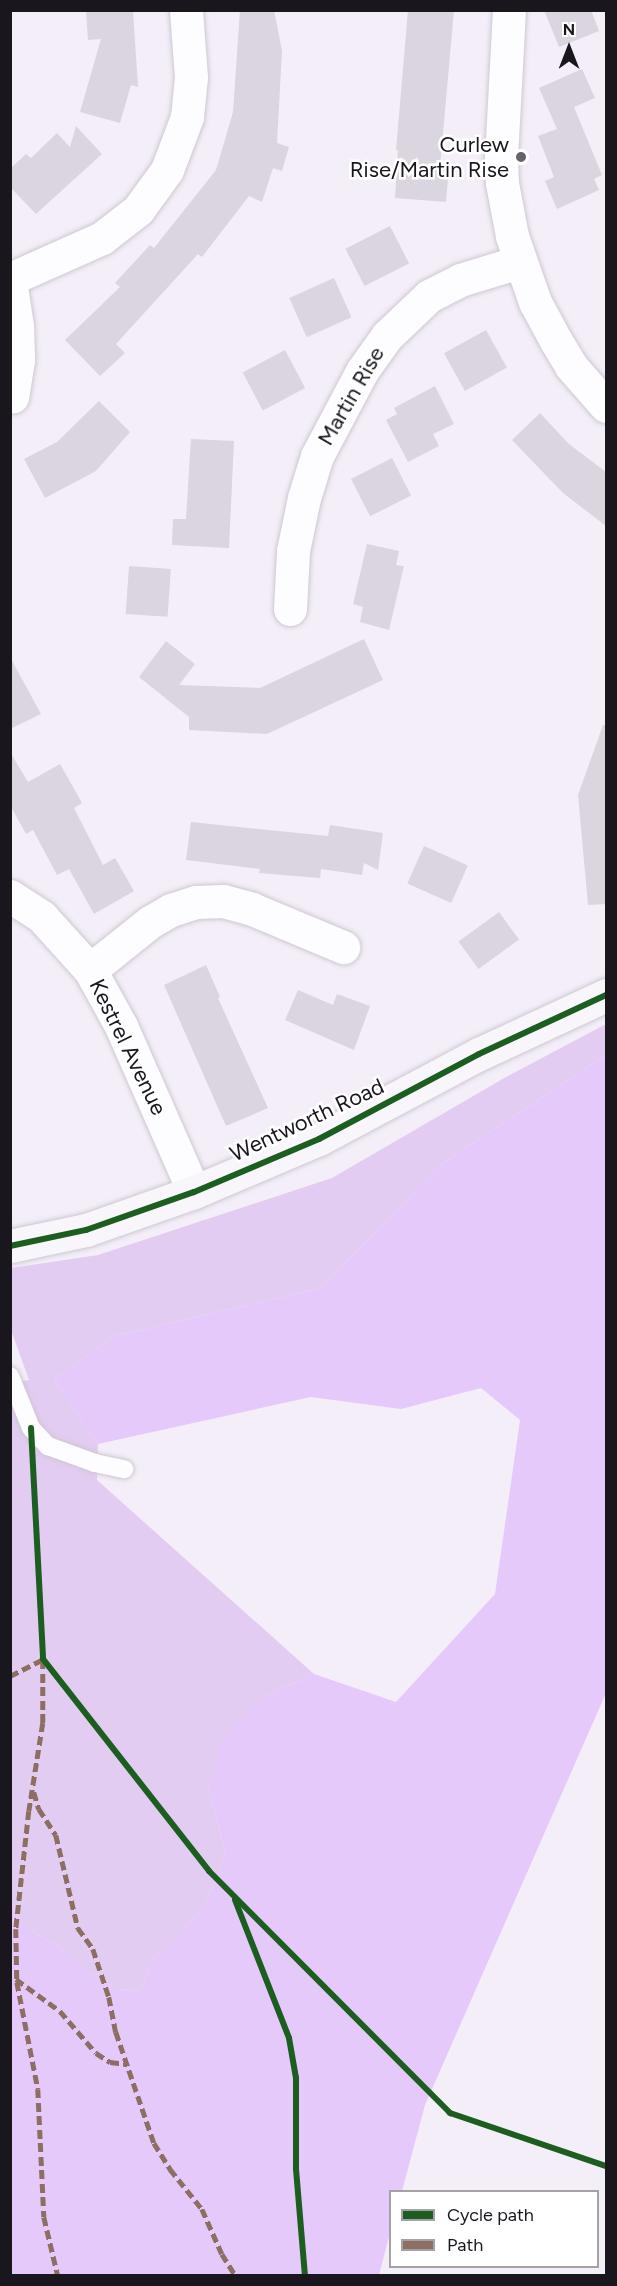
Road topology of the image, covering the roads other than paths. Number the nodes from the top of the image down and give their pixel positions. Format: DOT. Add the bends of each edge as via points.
graph roads {
  1 [pos="186,10"];
  2 [pos="509,10"];
  3 [pos="519,262"];
  4 [pos="10,279"];
  5 [pos="12,397"];
  6 [pos="606,406"];
  7 [pos="290,609"];
  8 [pos="10,896"];
  9 [pos="343,947"];
  10 [pos="90,970"];
  11 [pos="606,995"];
  12 [pos="194,1192"];
  13 [pos="10,1246"];
  14 [pos="10,1376"];
  15 [pos="124,1469"];
  1 -- 4 [label="street" via="191,77 187,117 167,170 138,210 102,238"];
  2 -- 3 [label="street" via="501,174"];
  3 -- 6 [label="street" via="535,302 571,366"];
  3 -- 7 [label="street, Martin Rise" via="460,280 429,296 387,336 362,371 317,456 307,488 293,551"];
  4 -- 5 [label="street" via="18,360"];
  8 -- 10 [label="street, Kestrel Avenue" via="42,917"];
  9 -- 10 [label="street" via="252,909 223,901 196,902 150,922"];
  10 -- 12 [label="street, Kestrel Avenue" via="121,1026"];
  11 -- 12 [label="street, Wentworth Road" via="479,1054 319,1139"];
  12 -- 13 [label="street, Wentworth Road" via="87,1230"];
  14 -- 15 [label="lane" via="31,1428 48,1446"];
}
